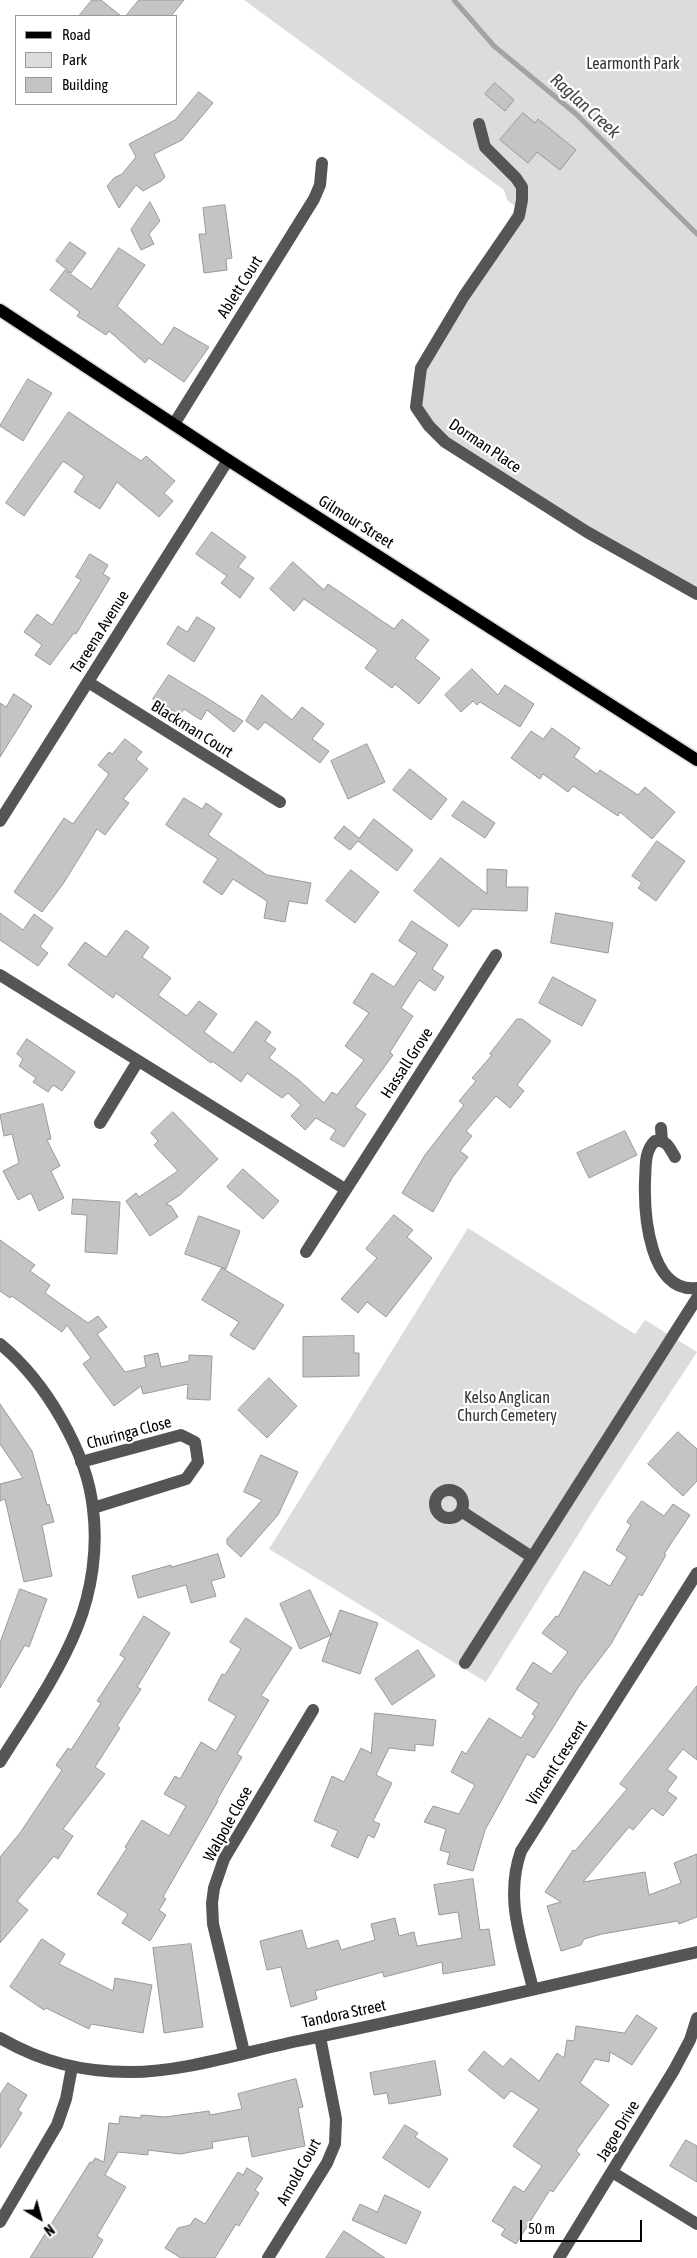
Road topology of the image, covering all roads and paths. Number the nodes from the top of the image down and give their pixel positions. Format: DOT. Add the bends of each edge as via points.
graph roads {
  1 [pos="479,124"];
  2 [pos="322,163"];
  3 [pos="0,310"];
  4 [pos="174,424"];
  5 [pos="228,460"];
  6 [pos="697,594"];
  7 [pos="88,682"];
  8 [pos="697,760"];
  9 [pos="280,802"];
  10 [pos="0,821"];
  11 [pos="496,955"];
  12 [pos="0,975"];
  13 [pos="138,1061"];
  14 [pos="100,1123"];
  15 [pos="676,1157"];
  16 [pos="345,1189"];
  17 [pos="306,1252"];
  18 [pos="697,1288"];
  19 [pos="697,1298"];
  20 [pos="0,1344"];
  21 [pos="81,1462"];
  22 [pos="93,1508"];
  23 [pos="461,1511"];
  24 [pos="532,1557"];
  25 [pos="697,1574"];
  26 [pos="465,1663"];
  27 [pos="313,1710"];
  28 [pos="0,1762"];
  29 [pos="697,1952"];
  30 [pos="533,1989"];
  31 [pos="697,2018"];
  32 [pos="320,2037"];
  33 [pos="0,2038"];
  34 [pos="244,2052"];
  35 [pos="72,2067"];
  36 [pos="612,2172"];
  37 [pos="0,2222"];
  38 [pos="697,2224"];
  39 [pos="268,2258"];
  40 [pos="559,2258"];
  1 -- 6 [label="street, Dorman Place" via="485,147 522,187 519,216 464,296 421,368 416,408 444,442 578,526"];
  2 -- 4 [label="street, Ablett Court" via="320,185 314,199"];
  3 -- 4 [label="main road, Gilmour Street"];
  4 -- 5 [label="main road, Gilmour Street"];
  5 -- 7 [label="street, Tareena Avenue"];
  5 -- 8 [label="main road, Gilmour Street"];
  7 -- 9 [label="street, Blackman Court"];
  7 -- 10 [label="street, Tareena Avenue"];
  11 -- 16 [label="street, Hassall Grove"];
  12 -- 13 [label="street"];
  13 -- 14 [label="street"];
  13 -- 16 [label="street"];
  15 -- 18 [label="street" via="662,1134 646,1154 645,1206 651,1245 670,1281 686,1288"];
  16 -- 17 [label="street, Hassall Grove"];
  19 -- 24 [label="street"];
  20 -- 21 [label="street" via="42,1388 70,1434"];
  21 -- 22 [label="street"];
  21 -- 22 [label="street, Churinga Close" via="180,1435 195,1442 198,1462 186,1479"];
  22 -- 28 [label="street" via="92,1574 77,1627 64,1656"];
  23 -- 24 [label="street"];
  24 -- 26 [label="street"];
  25 -- 30 [label="street, Vincent Crescent" via="521,1851 514,1873 512,1896"];
  27 -- 34 [label="street, Walpole Close" via="224,1859 214,1888 214,1924"];
  29 -- 30 [label="street, Tandora Street"];
  30 -- 32 [label="street, Tandora Street"];
  31 -- 36 [label="street, Jagoe Drive" via="674,2070"];
  32 -- 34 [label="street, Tandora Street"];
  32 -- 39 [label="street, Arnold Court" via="336,2119 334,2144 326,2163"];
  33 -- 35 [label="street, Tandora Street" via="43,2060"];
  34 -- 35 [label="street, Tandora Street" via="152,2071 114,2072"];
  35 -- 37 [label="street" via="58,2125"];
  36 -- 38 [label="street"];
  36 -- 40 [label="street, Jagoe Drive"];
}
